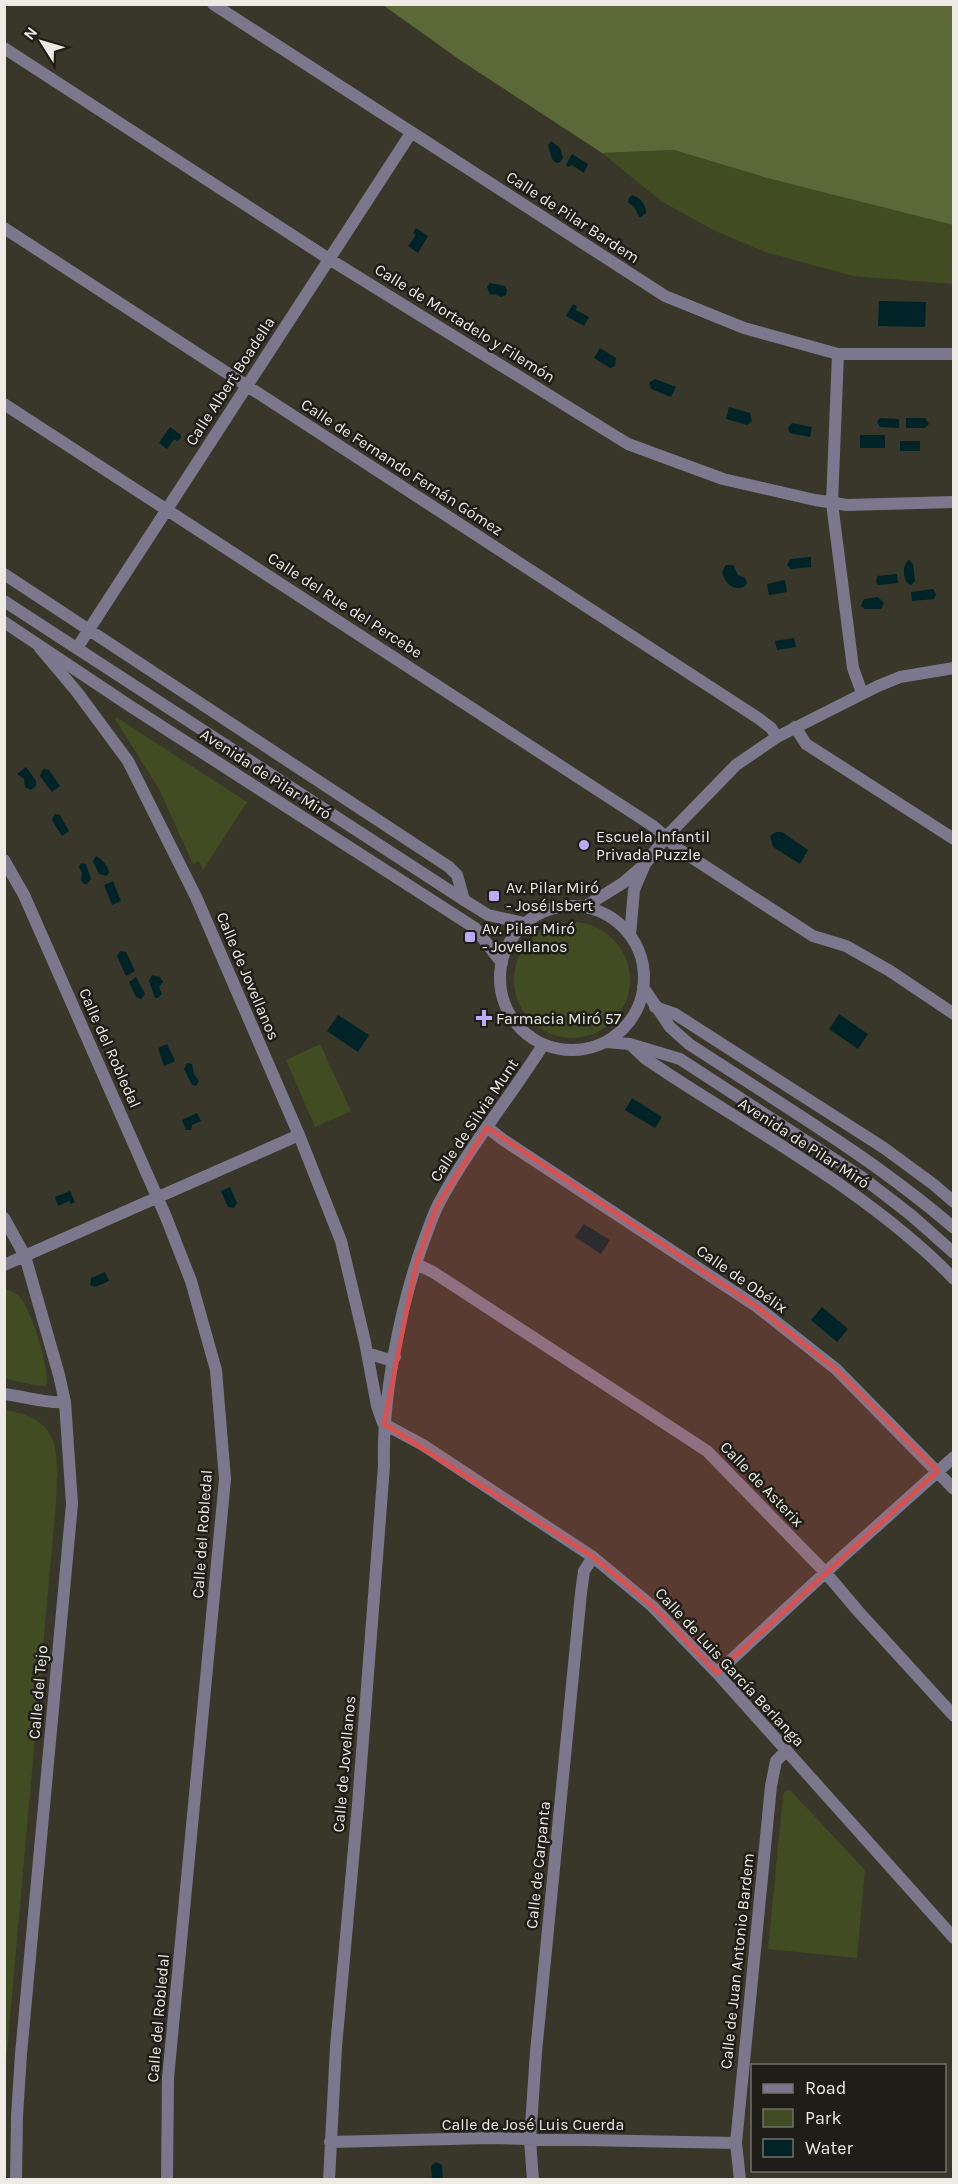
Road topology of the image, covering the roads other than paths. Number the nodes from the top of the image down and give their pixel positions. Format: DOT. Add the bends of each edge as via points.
graph roads {
  1 [pos="213,4"];
  2 [pos="4,48"];
  3 [pos="411,133"];
  4 [pos="4,228"];
  5 [pos="329,259"];
  6 [pos="838,354"];
  7 [pos="954,354"];
  8 [pos="247,386"];
  9 [pos="4,404"];
  10 [pos="954,502"];
  11 [pos="832,503"];
  12 [pos="166,508"];
  13 [pos="4,574"];
  14 [pos="4,601"];
  15 [pos="4,622"];
  16 [pos="89,630"];
  17 [pos="35,642"];
  18 [pos="77,648"];
  19 [pos="954,668"];
  20 [pos="862,693"];
  21 [pos="795,727"];
  22 [pos="777,737"];
  23 [pos="666,837"];
  24 [pos="954,839"];
  25 [pos="4,860"];
  26 [pos="645,864"];
  27 [pos="464,900"];
  28 [pos="586,906"];
  29 [pos="524,923"];
  30 [pos="630,934"];
  31 [pos="502,963"];
  32 [pos="643,987"];
  33 [pos="655,1007"];
  34 [pos="954,1014"];
  35 [pos="606,1041"];
  36 [pos="630,1044"];
  37 [pos="543,1045"];
  38 [pos="487,1127"];
  39 [pos="299,1135"];
  40 [pos="158,1197"];
  41 [pos="954,1202"];
  42 [pos="4,1218"];
  43 [pos="954,1228"];
  44 [pos="954,1253"];
  45 [pos="25,1256"];
  46 [pos="416,1264"];
  47 [pos="4,1265"];
  48 [pos="954,1279"];
  49 [pos="367,1353"];
  50 [pos="394,1357"];
  51 [pos="4,1394"];
  52 [pos="65,1402"];
  53 [pos="384,1424"];
  54 [pos="954,1457"];
  55 [pos="938,1471"];
  56 [pos="954,1489"];
  57 [pos="593,1557"];
  58 [pos="825,1572"];
  59 [pos="717,1673"];
  60 [pos="954,1716"];
  61 [pos="786,1751"];
  62 [pos="954,1938"];
  63 [pos="530,2140"];
  64 [pos="330,2142"];
  65 [pos="736,2143"];
  66 [pos="16,2180"];
  67 [pos="167,2180"];
  68 [pos="329,2180"];
  69 [pos="532,2180"];
  70 [pos="740,2180"];
  1 -- 3 [label="street, Calle de Pilar Bardem"];
  2 -- 5 [label="street, Calle de Mortadelo y Filemón"];
  3 -- 5 [label="street, Calle Albert Boadella"];
  3 -- 6 [label="street, Calle de Pilar Bardem" via="665,296 744,328"];
  4 -- 8 [label="street, Calle de Fernando Fernán Gómez"];
  5 -- 8 [label="street, Calle Albert Boadella"];
  5 -- 11 [label="street, Calle de Mortadelo y Filemón" via="628,444 723,479"];
  6 -- 7 [label="street, Calle de Pilar Bardem"];
  6 -- 11 [label="street"];
  8 -- 12 [label="street, Calle Albert Boadella"];
  8 -- 22 [label="street, Calle de Fernando Fernán Gómez" via="758,718"];
  9 -- 12 [label="street, Calle del Rue del Percebe"];
  10 -- 11 [label="street, Calle de Mortadelo y Filemón"];
  11 -- 20 [label="street" via="853,668"];
  12 -- 16 [label="street, Calle Albert Boadella"];
  12 -- 23 [label="street, Calle del Rue del Percebe"];
  13 -- 16 [label="street, Avenida de Pilar Miró"];
  14 -- 18 [label="street, Avenida de Pilar Miró"];
  15 -- 17 [label="street, Avenida de Pilar Miró"];
  16 -- 18 [label="street, Calle Albert Boadella"];
  16 -- 27 [label="street, Avenida de Pilar Miró" via="449,867 457,875"];
  17 -- 31 [label="street, Avenida de Pilar Miró" via="475,928"];
  17 -- 39 [label="street, Calle de Jovellanos" via="128,761 196,897"];
  18 -- 27 [label="street, Avenida de Pilar Miró"];
  19 -- 20 [label="street" via="900,677"];
  20 -- 21 [label="street"];
  21 -- 22 [label="street"];
  21 -- 24 [label="street" via="806,744"];
  22 -- 23 [label="street" via="736,765"];
  23 -- 26 [label="street"];
  23 -- 34 [label="street, Calle del Rue del Percebe" via="813,936 846,946"];
  25 -- 40 [label="street, Calle del Robledal" via="24,895"];
  26 -- 28 [label="street"];
  26 -- 30 [label="street" via="634,890"];
  27 -- 29 [label="street, Avenida de Pilar Miró" via="488,915"];
  28 -- 29 [label="street" via="541,912"];
  28 -- 30 [label="street" via="613,918"];
  29 -- 31 [label="street"];
  30 -- 32 [label="street" via="642,964"];
  31 -- 37 [label="street" via="504,1004 512,1020"];
  32 -- 33 [label="street, Avenida de Pilar Miró"];
  32 -- 35 [label="street" via="630,1020"];
  33 -- 41 [label="street" via="682,1018 884,1148"];
  33 -- 43 [label="street, Avenida de Pilar Miró" via="689,1044 874,1165"];
  35 -- 36 [label="street, Avenida de Pilar Miró"];
  35 -- 37 [label="street" via="580,1050 560,1051"];
  36 -- 44 [label="street, Avenida de Pilar Miró" via="680,1059 863,1178"];
  36 -- 48 [label="street, Avenida de Pilar Miró" via="646,1059 852,1193"];
  37 -- 38 [label="street, Calle de Silvia Munt"];
  38 -- 46 [label="street, Calle de Silvia Munt" via="436,1207"];
  38 -- 55 [label="street, Calle de Obélix" via="756,1306 836,1369"];
  39 -- 40 [label="street"];
  39 -- 49 [label="street, Calle de Jovellanos" via="341,1241"];
  40 -- 45 [label="street"];
  40 -- 67 [label="street, Calle del Robledal" via="190,1281 216,1370 225,1479 168,2078"];
  42 -- 45 [label="street, Calle del Tejo"];
  45 -- 47 [label="street"];
  45 -- 52 [label="street, Calle del Tejo"];
  46 -- 50 [label="street, Calle de Silvia Munt"];
  46 -- 58 [label="street, Calle de Asterix" via="707,1451"];
  49 -- 50 [label="street" via="386,1359"];
  49 -- 53 [label="street, Calle de Jovellanos"];
  50 -- 53 [label="street, Calle de Silvia Munt"];
  51 -- 52 [label="street"];
  52 -- 66 [label="street, Calle del Tejo" via="72,1504 21,2054"];
  53 -- 57 [label="street, Calle de Luis García Berlanga" via="423,1445"];
  53 -- 64 [label="street, Calle de Jovellanos"];
  54 -- 55 [label="street"];
  55 -- 56 [label="street, Calle de Obélix"];
  55 -- 58 [label="street"];
  57 -- 59 [label="street, Calle de Luis García Berlanga" via="652,1606"];
  57 -- 63 [label="street, Calle de Carpanta" via="584,1571 581,1593"];
  58 -- 59 [label="street"];
  58 -- 60 [label="street, Calle de Asterix"];
  59 -- 61 [label="street, Calle de Luis García Berlanga"];
  61 -- 62 [label="street, Calle de Luis García Berlanga"];
  61 -- 65 [label="street, Calle de Juan Antonio Bardem" via="776,1761 771,1786"];
  63 -- 64 [label="street, Calle de José Luis Cuerda"];
  63 -- 65 [label="street, Calle de José Luis Cuerda"];
  63 -- 69 [label="street, Calle de Carpanta"];
  64 -- 68 [label="street, Calle de Jovellanos"];
  65 -- 70 [label="street, Calle de Juan Antonio Bardem"];
}
